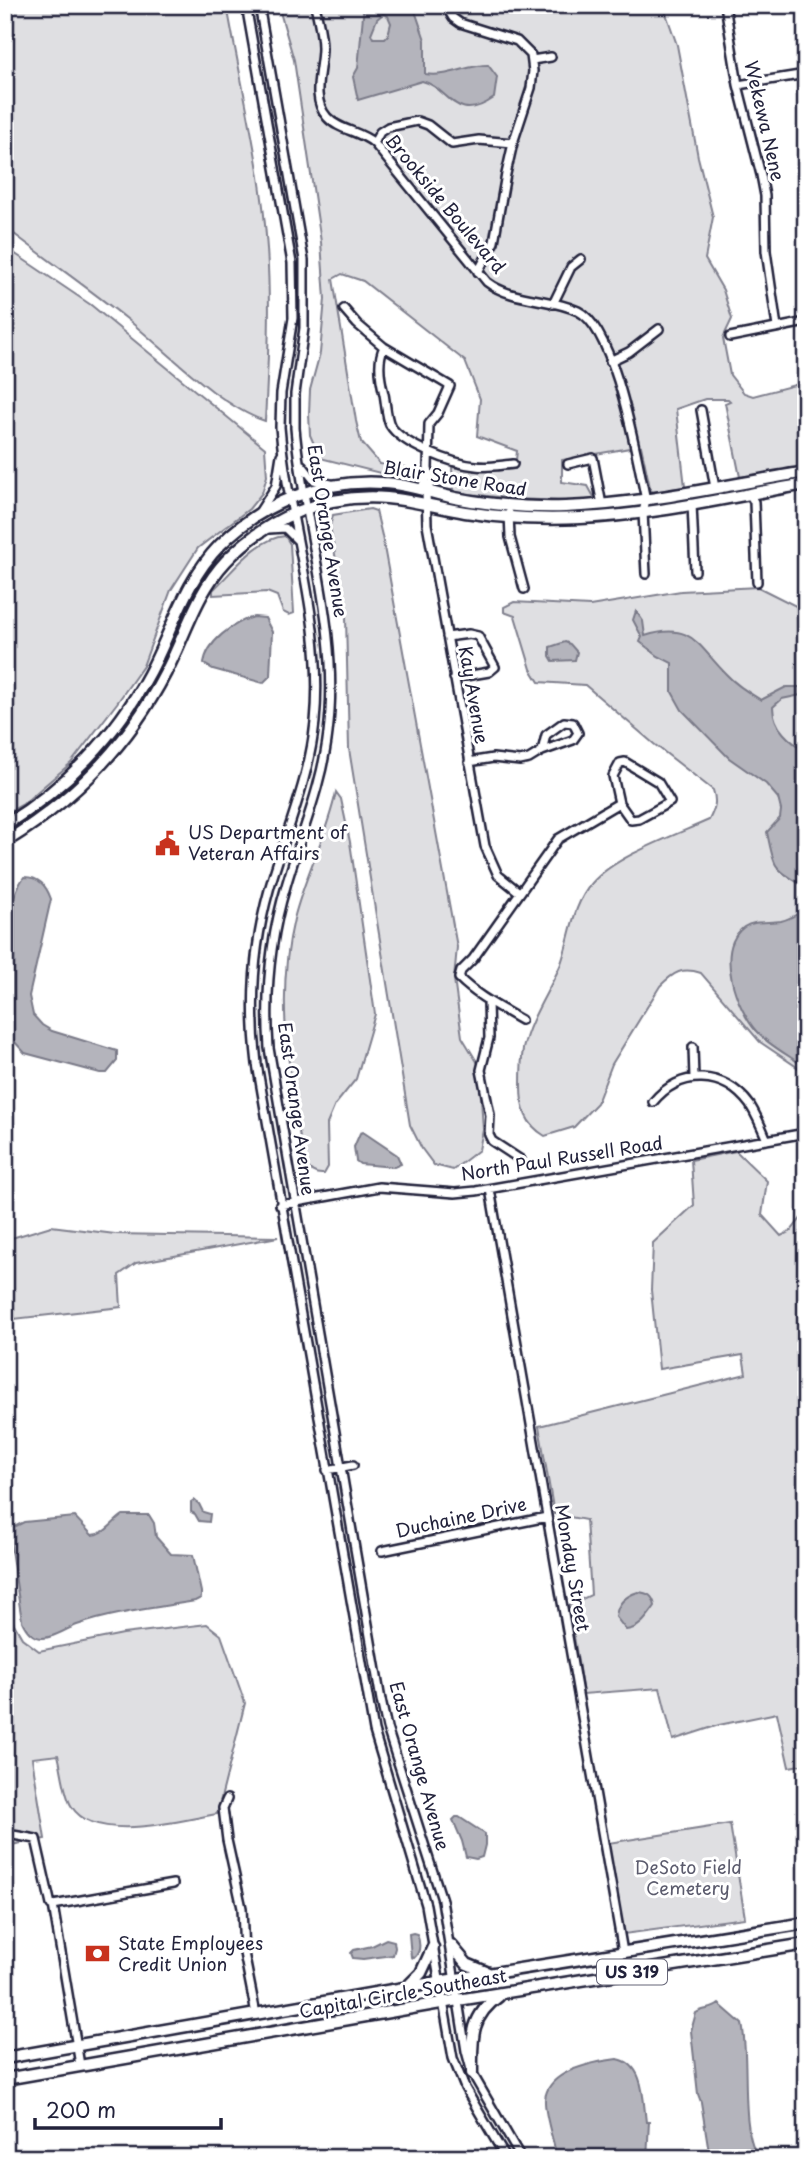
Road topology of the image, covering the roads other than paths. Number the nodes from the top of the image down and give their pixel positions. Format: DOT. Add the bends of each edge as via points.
graph roads {
  1 [pos="246,5"];
  2 [pos="259,5"];
  3 [pos="315,5"];
  4 [pos="445,5"];
  5 [pos="725,5"];
  6 [pos="551,57"];
  7 [pos="532,60"];
  8 [pos="806,74"];
  9 [pos="738,85"];
  10 [pos="275,92"];
  11 [pos="263,94"];
  12 [pos="374,143"];
  13 [pos="513,143"];
  14 [pos="581,259"];
  15 [pos="478,272"];
  16 [pos="553,303"];
  17 [pos="344,309"];
  18 [pos="806,322"];
  19 [pos="777,327"];
  20 [pos="659,328"];
  21 [pos="730,337"];
  22 [pos="384,347"];
  23 [pos="610,361"];
  24 [pos="701,410"];
  25 [pos="281,437"];
  26 [pos="427,451"];
  27 [pos="300,462"];
  28 [pos="513,464"];
  29 [pos="568,464"];
  30 [pos="806,472"];
  31 [pos="342,484"];
  32 [pos="806,484"];
  33 [pos="715,488"];
  34 [pos="426,491"];
  35 [pos="305,493"];
  36 [pos="291,498"];
  37 [pos="752,498"];
  38 [pos="646,500"];
  39 [pos="426,504"];
  40 [pos="692,504"];
  41 [pos="510,505"];
  42 [pos="602,505"];
  43 [pos="308,507"];
  44 [pos="643,512"];
  45 [pos="293,513"];
  46 [pos="256,516"];
  47 [pos="509,517"];
  48 [pos="259,533"];
  49 [pos="299,545"];
  50 [pos="695,571"];
  51 [pos="646,573"];
  52 [pos="757,582"];
  53 [pos="524,589"];
  54 [pos="447,637"];
  55 [pos="454,678"];
  56 [pos="108,735"];
  57 [pos="120,744"];
  58 [pos="542,751"];
  59 [pos="470,762"];
  60 [pos="619,803"];
  61 [pos="5,825"];
  62 [pos="5,842"];
  63 [pos="519,892"];
  64 [pos="268,897"];
  65 [pos="282,901"];
  66 [pos="488,1002"];
  67 [pos="521,1020"];
  68 [pos="693,1047"];
  69 [pos="694,1078"];
  70 [pos="653,1102"];
  71 [pos="806,1133"];
  72 [pos="767,1140"];
  73 [pos="521,1160"];
  74 [pos="490,1189"];
  75 [pos="294,1202"];
  76 [pos="280,1205"];
  77 [pos="353,1465"];
  78 [pos="341,1467"];
  79 [pos="327,1470"];
  80 [pos="547,1517"];
  81 [pos="382,1550"];
  82 [pos="228,1799"];
  83 [pos="13,1835"];
  84 [pos="173,1884"];
  85 [pos="52,1905"];
  86 [pos="806,1923"];
  87 [pos="806,1944"];
  88 [pos="451,1945"];
  89 [pos="433,1947"];
  90 [pos="623,1952"];
  91 [pos="492,1974"];
  92 [pos="456,1980"];
  93 [pos="438,1982"];
  94 [pos="405,1988"];
  95 [pos="504,1993"];
  96 [pos="458,2000"];
  97 [pos="442,2004"];
  98 [pos="256,2014"];
  99 [pos="77,2045"];
  100 [pos="5,2058"];
  101 [pos="80,2065"];
  102 [pos="472,2073"];
  103 [pos="5,2079"];
  104 [pos="506,2158"];
  105 [pos="521,2158"];
  1 -- 11 [label="street, East Orange Avenue"];
  2 -- 10 [label="street, East Orange Avenue"];
  3 -- 12 [label="street, Brookside Boulevard" via="322,49 318,78 321,108 332,121"];
  4 -- 7 [label="street" via="460,23 517,41"];
  5 -- 9 [label="street, Wekewa Nene"];
  6 -- 7 [label="street"];
  7 -- 13 [label="street" via="531,88"];
  8 -- 9 [label="street"];
  9 -- 19 [label="street, Wekewa Nene" via="763,185"];
  10 -- 11 [label="street"];
  10 -- 27 [label="street, East Orange Avenue" via="305,271 295,406"];
  11 -- 25 [label="street, East Orange Avenue" via="292,263 293,318 281,393"];
  12 -- 13 [label="street" via="388,127 417,121 452,144 479,140"];
  12 -- 15 [label="street, Brookside Boulevard"];
  13 -- 15 [label="street" via="494,242"];
  14 -- 16 [label="street" via="571,267"];
  15 -- 16 [label="street, Brookside Boulevard" via="502,291"];
  16 -- 23 [label="street, Brookside Boulevard" via="591,320"];
  17 -- 22 [label="street"];
  18 -- 19 [label="street"];
  19 -- 21 [label="street"];
  20 -- 23 [label="street"];
  22 -- 26 [label="street" via="380,364 389,423 401,437"];
  22 -- 26 [label="street, Kay Avenue" via="450,386 429,424"];
  23 -- 38 [label="street, Brookside Boulevard" via="627,411"];
  24 -- 33 [label="street"];
  25 -- 36 [label="street, East Orange Avenue"];
  25 -- 46 [label="street" via="276,486"];
  26 -- 28 [label="street" via="477,467"];
  26 -- 34 [label="street, Kay Avenue"];
  27 -- 31 [label="street" via="318,482"];
  27 -- 35 [label="street, East Orange Avenue"];
  29 -- 42 [label="street" via="593,458"];
  30 -- 33 [label="main road, Blair Stone Road"];
  31 -- 34 [label="main road, Blair Stone Road" via="384,482"];
  31 -- 35 [label="main road, Blair Stone Road"];
  32 -- 37 [label="main road, Blair Stone Road" via="761,491"];
  33 -- 38 [label="main road, Blair Stone Road"];
  34 -- 39 [label="street, Kay Avenue"];
  34 -- 41 [label="main road, Blair Stone Road"];
  35 -- 36 [label="main road, Blair Stone Road"];
  35 -- 43 [label="street, East Orange Avenue"];
  36 -- 45 [label="street, East Orange Avenue"];
  36 -- 46 [label="main road, Blair Stone Road"];
  37 -- 40 [label="main road, Blair Stone Road"];
  37 -- 52 [label="street"];
  38 -- 42 [label="main road, Blair Stone Road"];
  38 -- 44 [label="street"];
  39 -- 43 [label="main road, Blair Stone Road" via="364,497"];
  39 -- 47 [label="main road, Blair Stone Road"];
  39 -- 54 [label="street, Kay Avenue"];
  40 -- 44 [label="main road, Blair Stone Road"];
  40 -- 50 [label="street"];
  41 -- 42 [label="main road, Blair Stone Road"];
  41 -- 47 [label="street"];
  43 -- 45 [label="main road, Blair Stone Road"];
  43 -- 65 [label="street, East Orange Avenue" via="328,632 329,721 315,798"];
  44 -- 47 [label="main road, Blair Stone Road" via="584,518"];
  44 -- 51 [label="street"];
  45 -- 48 [label="main road, Blair Stone Road"];
  45 -- 49 [label="street, East Orange Avenue"];
  46 -- 56 [label="main road, Blair Stone Road" via="221,544 194,578 149,673"];
  47 -- 53 [label="street"];
  48 -- 49 [label="street" via="285,528"];
  48 -- 57 [label="main road, Blair Stone Road" via="225,562 205,588 162,681"];
  49 -- 64 [label="street, East Orange Avenue" via="316,655 316,719 304,784"];
  54 -- 55 [label="street, Kay Avenue"];
  54 -- 55 [label="street" via="478,636 495,667"];
  55 -- 59 [label="street, Kay Avenue"];
  56 -- 57 [label="main road"];
  56 -- 61 [label="main road, Blair Stone Road" via="53,791"];
  57 -- 62 [label="main road, Blair Stone Road" via="64,802"];
  58 -- 58 [label="street" via="573,740 578,733 573,723 564,722 545,735"];
  58 -- 59 [label="street" via="520,761 493,758"];
  59 -- 63 [label="street, Kay Avenue" via="488,857 498,875"];
  60 -- 60 [label="street" via="631,820 639,820 670,802 658,782 625,762 613,776"];
  60 -- 63 [label="street" via="558,839"];
  63 -- 66 [label="street" via="459,978"];
  64 -- 65 [label="street"];
  64 -- 76 [label="street, East Orange Avenue" via="256,954 253,1019"];
  65 -- 75 [label="street, East Orange Avenue" via="269,972 267,1028"];
  66 -- 67 [label="street"];
  66 -- 73 [label="street" via="489,1038 481,1070 489,1135"];
  68 -- 69 [label="street"];
  69 -- 70 [label="street" via="669,1085"];
  69 -- 72 [label="street" via="718,1082 743,1097"];
  71 -- 72 [label="street, North Paul Russell Road"];
  72 -- 74 [label="street, North Paul Russell Road"];
  74 -- 75 [label="street, North Paul Russell Road" via="455,1193 379,1187"];
  74 -- 80 [label="street, Monday Street"];
  75 -- 76 [label="street, North Paul Russell Road"];
  75 -- 78 [label="street, East Orange Avenue"];
  76 -- 79 [label="street, East Orange Avenue"];
  77 -- 78 [label="street"];
  78 -- 79 [label="street"];
  78 -- 88 [label="street, East Orange Avenue" via="387,1728 436,1876"];
  79 -- 89 [label="street, East Orange Avenue" via="374,1731 426,1905"];
  80 -- 81 [label="street, Duchaine Drive"];
  80 -- 90 [label="street, Monday Street"];
  82 -- 98 [label="street" via="223,1808 227,1840 242,1908 244,1953"];
  83 -- 85 [label="street" via="36,1839"];
  84 -- 85 [label="street"];
  85 -- 99 [label="street"];
  86 -- 90 [label="main road, Capital Circle Southeast / US 319"];
  87 -- 95 [label="main road, Capital Circle Southeast / US 319"];
  88 -- 91 [label="main road" via="467,1964"];
  88 -- 92 [label="street, East Orange Avenue"];
  89 -- 93 [label="street, East Orange Avenue"];
  89 -- 94 [label="main road" via="421,1973"];
  90 -- 91 [label="main road, Capital Circle Southeast / US 319"];
  91 -- 92 [label="main road, Capital Circle Southeast / US 319"];
  92 -- 93 [label="main road, Capital Circle Southeast / US 319"];
  92 -- 96 [label="street, East Orange Avenue"];
  93 -- 94 [label="main road, Capital Circle Southeast / US 319"];
  93 -- 97 [label="street, East Orange Avenue"];
  94 -- 98 [label="main road, Capital Circle Southeast / US 319"];
  95 -- 96 [label="main road, Capital Circle Southeast / US 319"];
  95 -- 102 [label="main road" via="478,2017 472,2037"];
  96 -- 97 [label="main road, Capital Circle Southeast / US 319"];
  96 -- 102 [label="street, East Orange Avenue"];
  97 -- 101 [label="main road, Capital Circle Southeast / US 319"];
  97 -- 104 [label="street, East Orange Avenue" via="453,2058 465,2088"];
  98 -- 99 [label="main road, Capital Circle Southeast / US 319"];
  99 -- 100 [label="main road, Capital Circle Southeast / US 319"];
  99 -- 101 [label="street"];
  101 -- 103 [label="main road, Capital Circle Southeast / US 319"];
  102 -- 105 [label="street, East Orange Avenue"];
}
